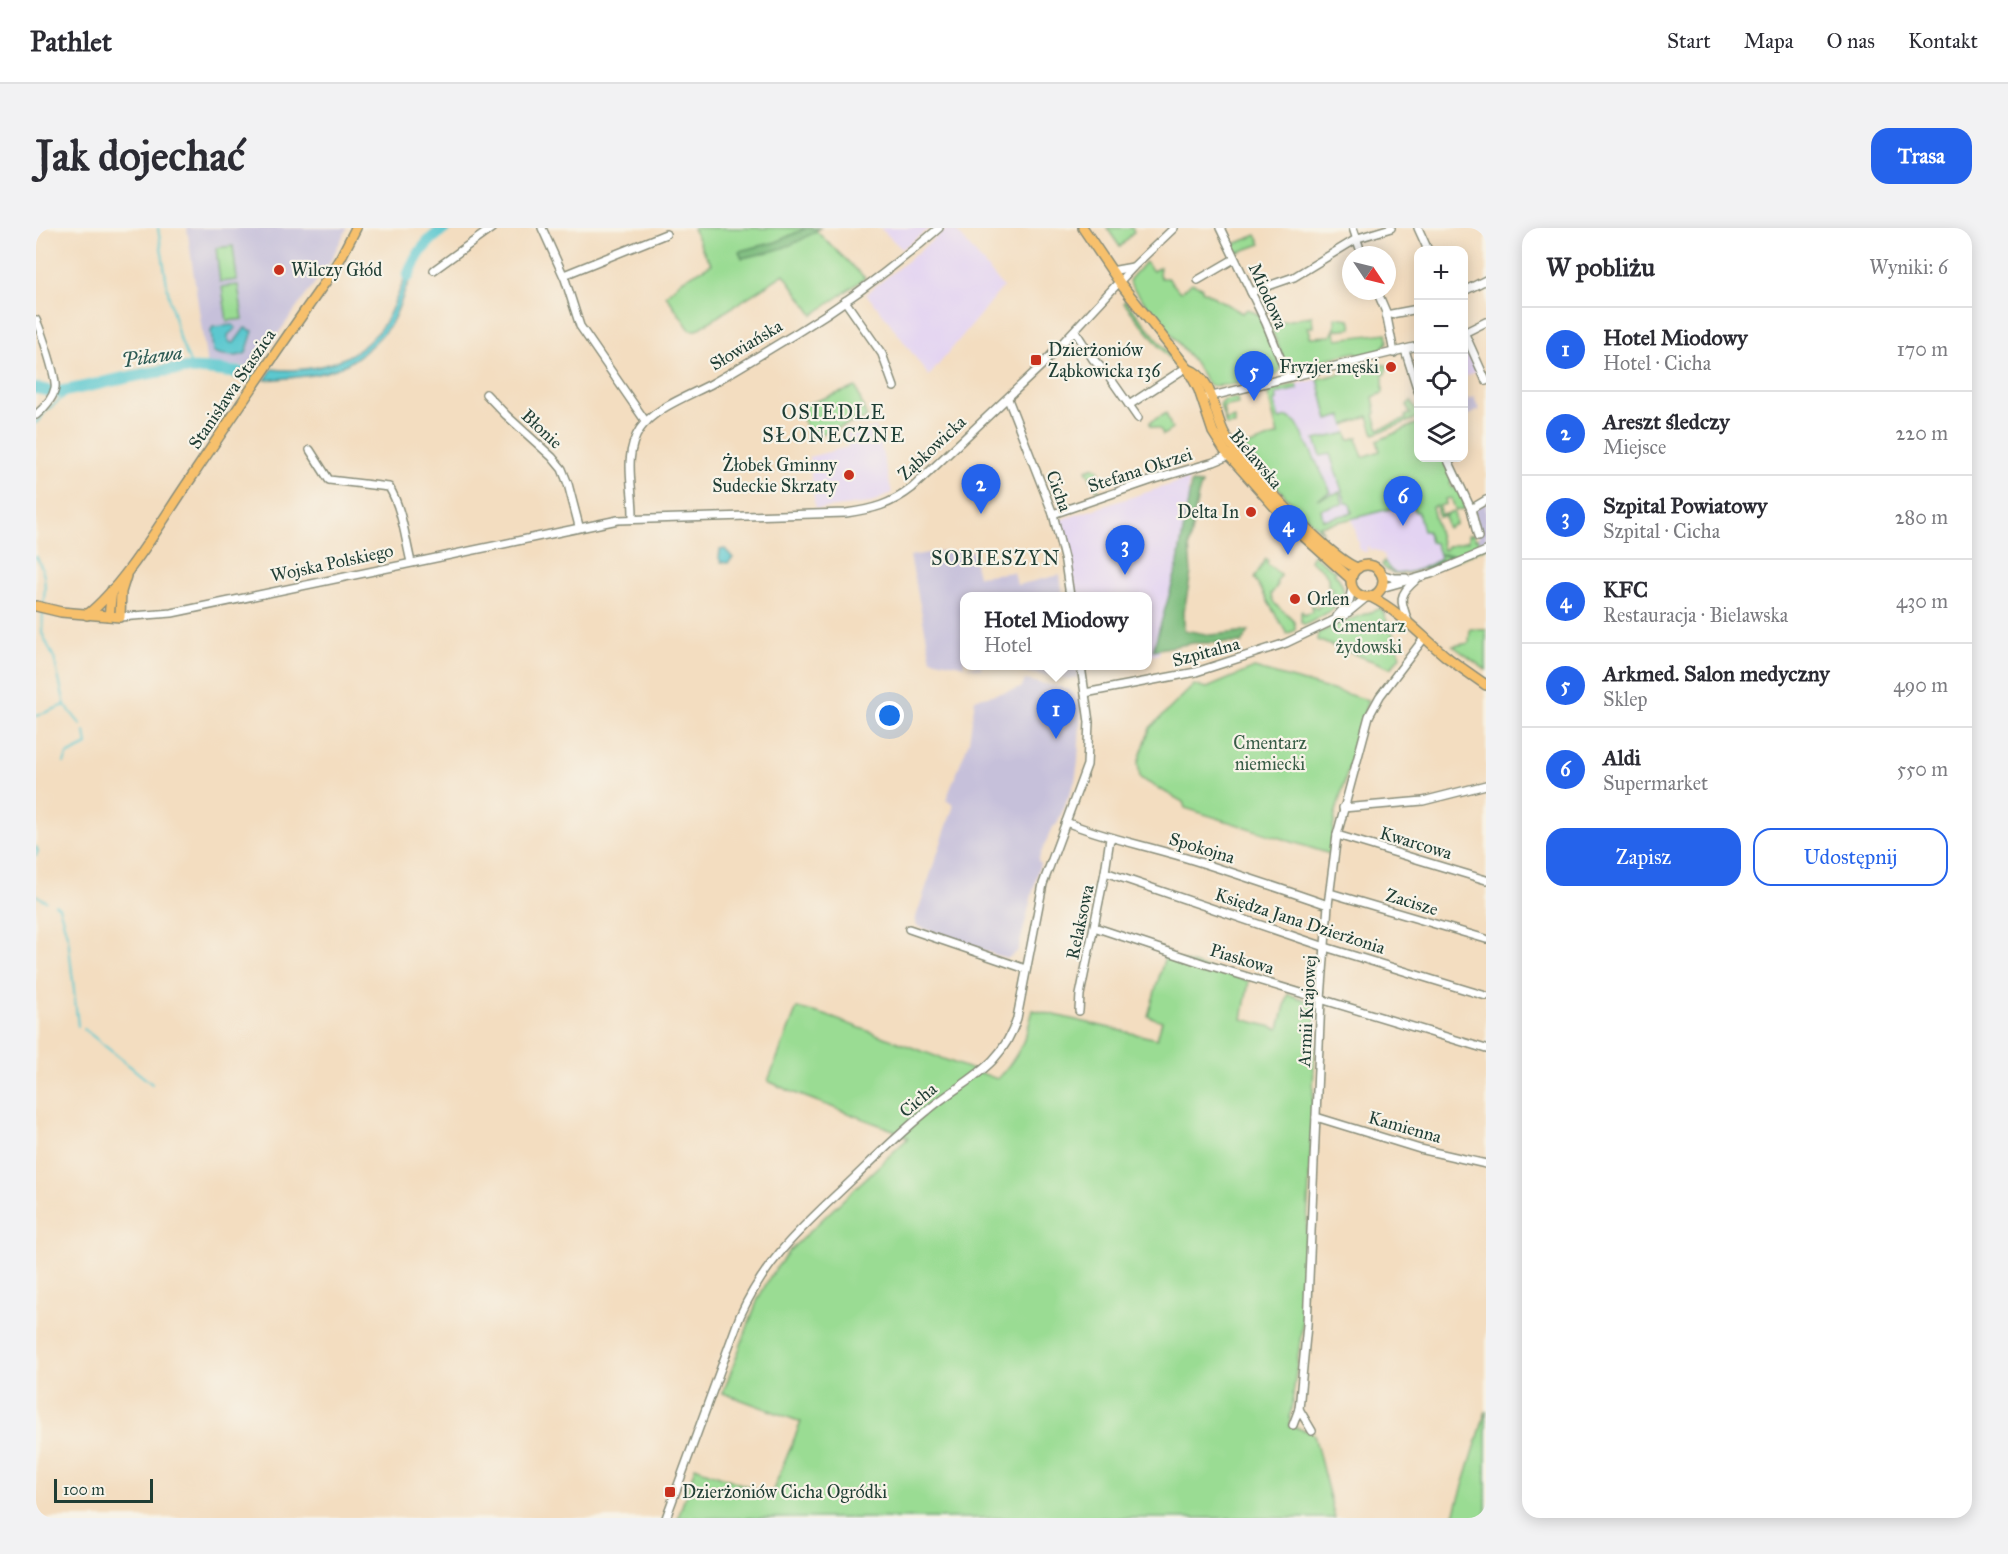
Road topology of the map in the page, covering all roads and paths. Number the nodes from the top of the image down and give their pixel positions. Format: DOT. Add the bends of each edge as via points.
graph roads {
  1 [pos="356,228"];
  2 [pos="492,228"];
  3 [pos="542,228"];
  4 [pos="939,228"];
  5 [pos="1083,228"];
  6 [pos="1174,228"];
  7 [pos="1220,228"];
  8 [pos="1353,228"];
  9 [pos="1391,228"];
  10 [pos="1418,228"];
  11 [pos="666,234"];
  12 [pos="1358,238"];
  13 [pos="1360,246"];
  14 [pos="1426,246"];
  15 [pos="1234,259"];
  16 [pos="1133,267"];
  17 [pos="434,270"];
  18 [pos="1111,271"];
  19 [pos="564,275"];
  20 [pos="1198,280"];
  21 [pos="1486,280"];
  22 [pos="1120,283"];
  23 [pos="1468,289"];
  24 [pos="1251,292"];
  25 [pos="845,300"];
  26 [pos="1380,300"];
  27 [pos="1414,310"];
  28 [pos="1386,315"];
  29 [pos="36,320"];
  30 [pos="1486,322"];
  31 [pos="1075,331"];
  32 [pos="1468,331"];
  33 [pos="1468,342"];
  34 [pos="1414,347"];
  35 [pos="1405,350"];
  36 [pos="1394,353"];
  37 [pos="1188,368"];
  38 [pos="1414,376"];
  39 [pos="1288,377"];
  40 [pos="1486,381"];
  41 [pos="894,387"];
  42 [pos="486,394"];
  43 [pos="1206,398"];
  44 [pos="1008,399"];
  45 [pos="1129,405"];
  46 [pos="36,415"];
  47 [pos="1138,418"];
  48 [pos="646,422"];
  49 [pos="310,450"];
  50 [pos="1233,454"];
  51 [pos="1449,462"];
  52 [pos="1270,495"];
  53 [pos="1486,500"];
  54 [pos="1471,509"];
  55 [pos="1053,514"];
  56 [pos="633,519"];
  57 [pos="579,526"];
  58 [pos="1478,537"];
  59 [pos="1486,551"];
  60 [pos="411,562"];
  61 [pos="130,566"];
  62 [pos="1358,568"];
  63 [pos="1382,574"];
  64 [pos="1420,577"];
  65 [pos="1352,583"];
  66 [pos="1381,589"];
  67 [pos="112,590"];
  68 [pos="1069,592"];
  69 [pos="1369,597"];
  70 [pos="36,606"];
  71 [pos="87,615"];
  72 [pos="109,616"];
  73 [pos="120,617"];
  74 [pos="1408,621"];
  75 [pos="1329,622"];
  76 [pos="1425,637"];
  77 [pos="1082,670"];
  78 [pos="1486,685"];
  79 [pos="1085,693"];
  80 [pos="1486,785"];
  81 [pos="1343,808"];
  82 [pos="1066,822"];
  83 [pos="1337,835"];
  84 [pos="1110,838"];
  85 [pos="1106,872"];
  86 [pos="1486,880"];
  87 [pos="1330,893"];
  88 [pos="1328,905"];
  89 [pos="1094,927"];
  90 [pos="909,929"];
  91 [pos="1486,939"];
  92 [pos="1325,947"];
  93 [pos="1026,969"];
  94 [pos="1486,996"];
  95 [pos="1321,999"];
  96 [pos="1079,1011"];
  97 [pos="1486,1049"];
  98 [pos="1316,1117"];
  99 [pos="1486,1164"];
  100 [pos="1299,1409"];
  101 [pos="1293,1425"];
  102 [pos="1312,1431"];
  103 [pos="666,1518"];
  1 -- 61 [label="main road, Stanisława Staszica" via="326,281"];
  2 -- 17 [label="street"];
  3 -- 19 [label="street"];
  4 -- 25 [label="street, Słowiańska"];
  5 -- 18 [label="main road, Bielawska"];
  6 -- 16 [label="street, Ząbkowicka"];
  7 -- 15 [label="street, Miodowa"];
  8 -- 12 [label="street"];
  9 -- 12 [label="street"];
  10 -- 14 [label="street"];
  11 -- 19 [label="street"];
  12 -- 13 [label="street"];
  12 -- 24 [label="street" via="1294,277"];
  15 -- 20 [label="street"];
  15 -- 24 [label="street, Miodowa"];
  16 -- 18 [label="street"];
  16 -- 22 [label="street, Ząbkowicka"];
  18 -- 22 [label="main road, Bielawska"];
  19 -- 48 [label="street" via="580,326"];
  21 -- 23 [label="street"];
  22 -- 31 [label="street, Ząbkowicka"];
  22 -- 37 [label="main road, Bielawska"];
  24 -- 39 [label="street, Miodowa"];
  25 -- 41 [label="street" via="882,354"];
  25 -- 48 [label="street, Słowiańska" via="799,332"];
  26 -- 28 [label="street"];
  27 -- 28 [label="street"];
  28 -- 36 [label="street"];
  29 -- 46 [label="street" via="55,383 52,396"];
  30 -- 32 [label="street"];
  31 -- 44 [label="street, Ząbkowicka"];
  31 -- 45 [label="street"];
  33 -- 40 [label="street"];
  34 -- 35 [label="street"];
  35 -- 36 [label="street"];
  35 -- 38 [label="street"];
  36 -- 39 [label="street"];
  37 -- 43 [label="main road, Bielawska"];
  37 -- 45 [label="street"];
  39 -- 43 [label="street"];
  42 -- 57 [label="street, Błonie" via="562,469"];
  43 -- 50 [label="main road, Bielawska"];
  44 -- 55 [label="street, Cicha"];
  44 -- 56 [label="street, Ząbkowicka" via="912,488 880,507 846,513"];
  45 -- 47 [label="street"];
  48 -- 56 [label="street, Słowiańska" via="630,456"];
  49 -- 60 [label="street" via="329,480 389,487"];
  50 -- 52 [label="main road, Bielawska"];
  50 -- 55 [label="street, Stefana Okrzei"];
  51 -- 54 [label="street"];
  52 -- 62 [label="main road, Bielawska" via="1343,562"];
  52 -- 65 [label="main road, Bielawska" via="1290,524"];
  53 -- 54 [label="street"];
  54 -- 58 [label="street"];
  55 -- 68 [label="street, Cicha"];
  56 -- 57 [label="street, Wojska Polskiego"];
  57 -- 60 [label="street, Wojska Polskiego"];
  59 -- 64 [label="street"];
  60 -- 73 [label="street, Wojska Polskiego" via="172,613"];
  61 -- 67 [label="main road"];
  61 -- 73 [label="main road" via="121,592"];
  62 -- 63 [label="main road" via="1371,566"];
  62 -- 65 [label="main road"];
  63 -- 64 [label="street" via="1394,578"];
  63 -- 66 [label="main road"];
  64 -- 66 [label="street"];
  64 -- 74 [label="street" via="1402,595"];
  65 -- 69 [label="main road" via="1358,595"];
  65 -- 75 [label="street, Szpitalna" via="1349,602"];
  66 -- 69 [label="main road"];
  66 -- 74 [label="main road"];
  67 -- 71 [label="main road"];
  67 -- 72 [label="main road"];
  69 -- 74 [label="main road"];
  69 -- 75 [label="street, Szpitalna"];
  70 -- 71 [label="main road, Wojska Polskiego"];
  71 -- 72 [label="main road, Wojska Polskiego"];
  72 -- 73 [label="main road, Wojska Polskiego"];
  74 -- 76 [label="main road"];
  75 -- 79 [label="street, Szpitalna" via="1286,643 1196,672"];
  76 -- 78 [label="main road"];
  76 -- 81 [label="street, Armii Krajowej" via="1374,704"];
  77 -- 79 [label="street, Cicha"];
  79 -- 82 [label="street, Cicha" via="1089,722 1087,765"];
  80 -- 81 [label="street" via="1423,801"];
  81 -- 83 [label="street, Armii Krajowej"];
  82 -- 84 [label="street, Spokojna"];
  82 -- 93 [label="street, Cicha" via="1044,884"];
  83 -- 86 [label="street, Kwarcowa"];
  83 -- 87 [label="street, Armii Krajowej"];
  84 -- 85 [label="street, Relaksowa"];
  84 -- 88 [label="street, Spokojna" via="1214,866"];
  85 -- 89 [label="street, Relaksowa"];
  85 -- 92 [label="street, Księdza Jana Dzierżonia"];
  87 -- 88 [label="street, Armii Krajowej"];
  87 -- 91 [label="street, Zacisze"];
  88 -- 92 [label="street, Armii Krajowej"];
  89 -- 95 [label="street, Piaskowa"];
  89 -- 96 [label="street, Relaksowa"];
  90 -- 93 [label="street"];
  92 -- 94 [label="street, Księdza Jana Dzierżonia"];
  92 -- 95 [label="street, Armii Krajowej"];
  93 -- 103 [label="street, Cicha" via="1014,1027 994,1061 917,1119 799,1230 760,1278 741,1316"];
  95 -- 97 [label="street, Piaskowa"];
  95 -- 98 [label="street, Armii Krajowej"];
  98 -- 99 [label="street, Kamienna" via="1420,1149"];
  98 -- 100 [label="street, Armii Krajowej" via="1307,1325"];
  100 -- 101 [label="street, Armii Krajowej"];
  100 -- 102 [label="street"];
}
